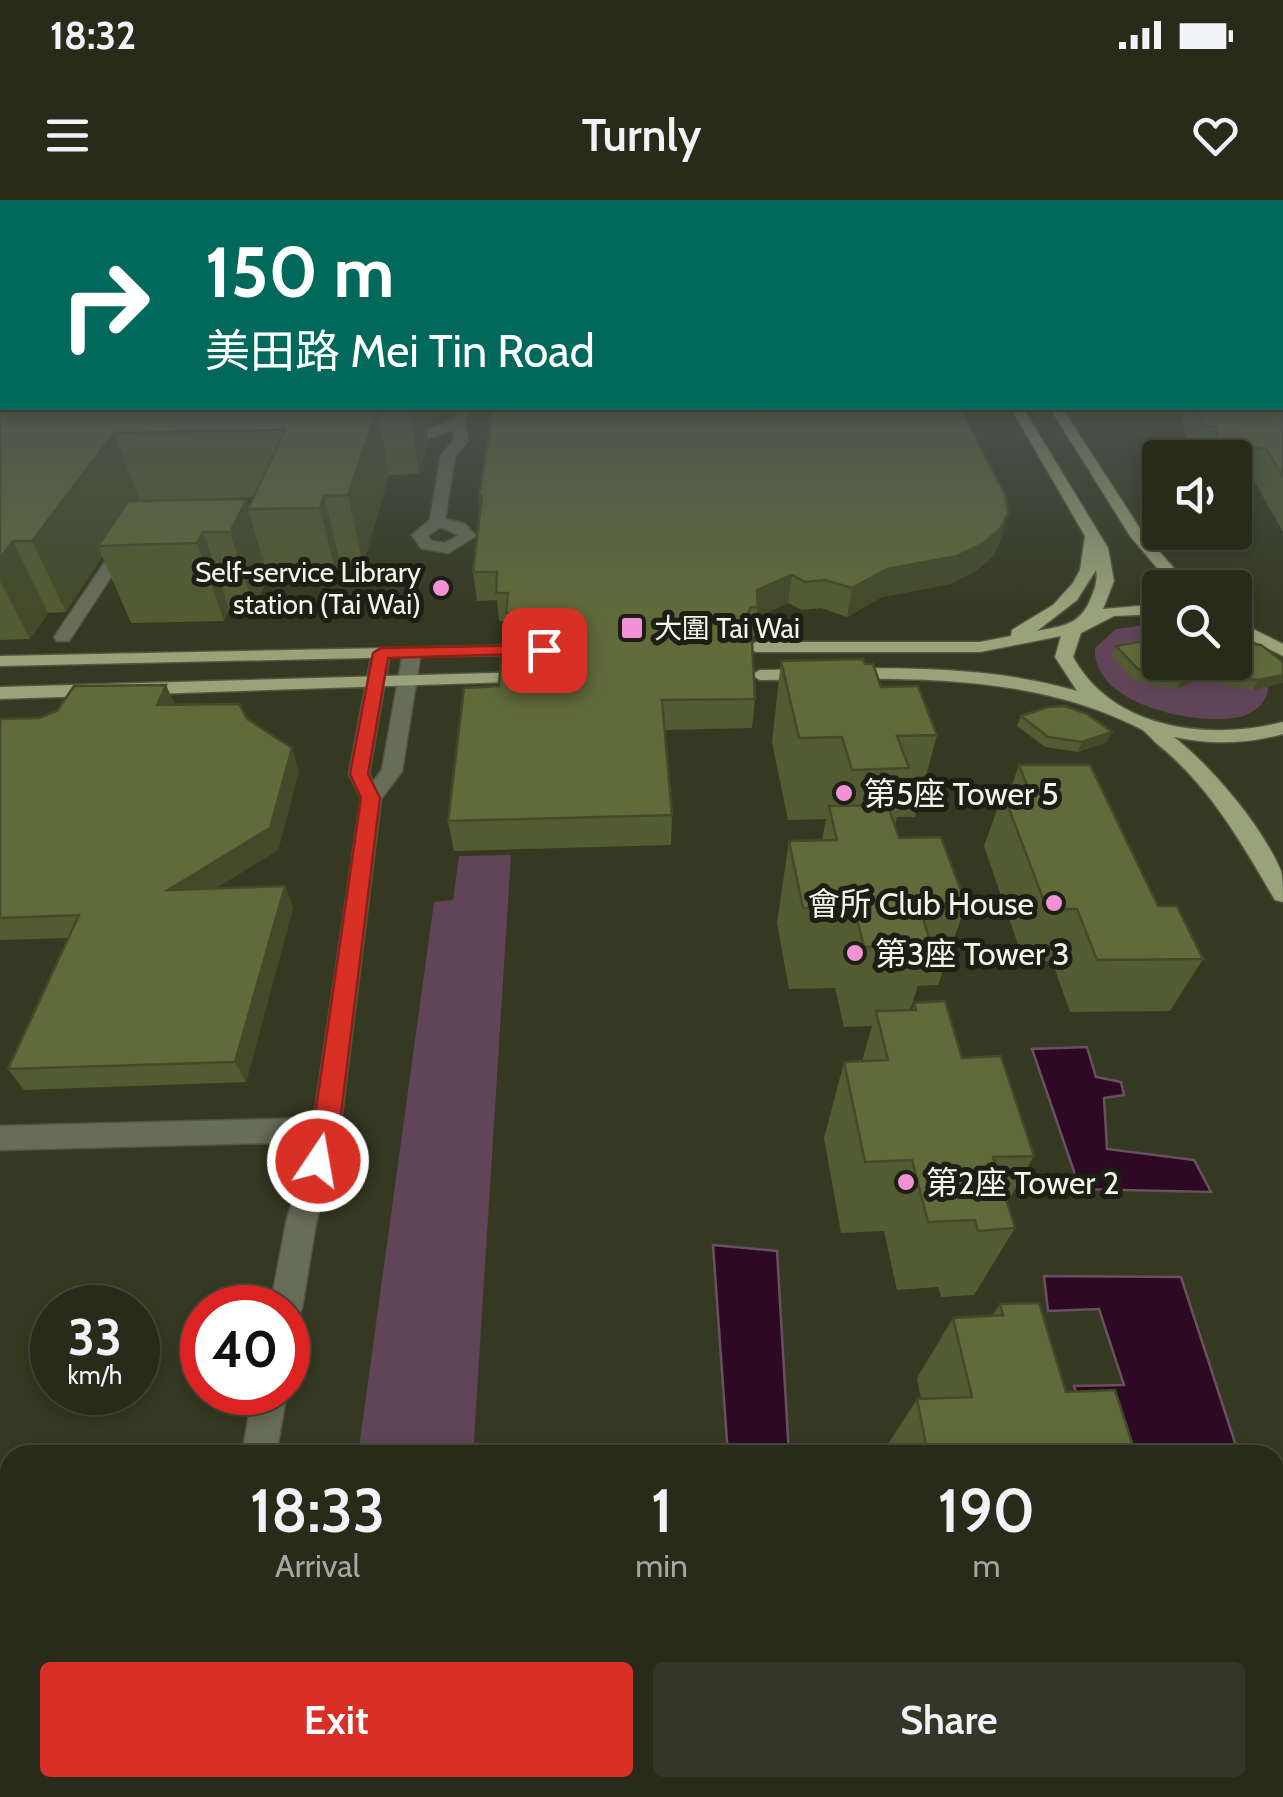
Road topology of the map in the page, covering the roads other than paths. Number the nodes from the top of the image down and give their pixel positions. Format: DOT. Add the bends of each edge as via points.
graph roads {
  1 [pos="447,462"];
  2 [pos="1050,462"];
  3 [pos="1090,462"];
  4 [pos="437,522"];
  5 [pos="1090,528"];
  6 [pos="132,532"];
  7 [pos="1167,570"];
  8 [pos="1142,610"];
  9 [pos="1090,618"];
  10 [pos="1073,629"];
  11 [pos="1252,630"];
  12 [pos="1252,633"];
  13 [pos="63,637"];
  14 [pos="1283,637"];
  15 [pos="756,647"];
  16 [pos="980,647"];
  17 [pos="544,650"];
  18 [pos="1283,651"];
  19 [pos="412,652"];
  20 [pos="381,653"];
  21 [pos="0,661"];
  22 [pos="760,675"];
  23 [pos="542,677"];
  24 [pos="408,680"];
  25 [pos="375,682"];
  26 [pos="0,693"];
  27 [pos="1108,706"];
  28 [pos="1143,723"];
  29 [pos="1283,728"];
  30 [pos="370,798"];
  31 [pos="1283,894"];
  32 [pos="326,1130"];
  33 [pos="0,1138"];
  34 [pos="290,1285"];
  35 [pos="266,1415"];
  36 [pos="261,1445"];
  1 -- 4 [label="street"];
  2 -- 5 [label="main road"];
  3 -- 7 [label="main road"];
  5 -- 9 [label="main road" via="1106,581"];
  5 -- 16 [label="main road" via="1090,563 1068,601 1038,624"];
  6 -- 13 [label="street"];
  8 -- 9 [label="main road"];
  9 -- 10 [label="main road"];
  10 -- 16 [label="main road"];
  10 -- 27 [label="main road" via="1064,648 1067,667"];
  11 -- 14 [label="main road"];
  12 -- 18 [label="main road"];
  15 -- 16 [label="main road"];
  17 -- 19 [label="main road"];
  19 -- 20 [label="main road"];
  19 -- 24 [label="street"];
  20 -- 21 [label="main road"];
  20 -- 25 [label="street"];
  22 -- 27 [label="main road" via="987,677"];
  23 -- 24 [label="main road"];
  24 -- 25 [label="main road"];
  24 -- 30 [label="street" via="392,771"];
  25 -- 26 [label="main road"];
  25 -- 30 [label="street" via="359,774"];
  27 -- 28 [label="main road"];
  28 -- 29 [label="main road" via="1224,738"];
  28 -- 31 [label="main road" via="1183,752 1211,786"];
  30 -- 32 [label="street"];
  32 -- 33 [label="street"];
  32 -- 34 [label="street"];
  35 -- 36 [label="street"];
}
